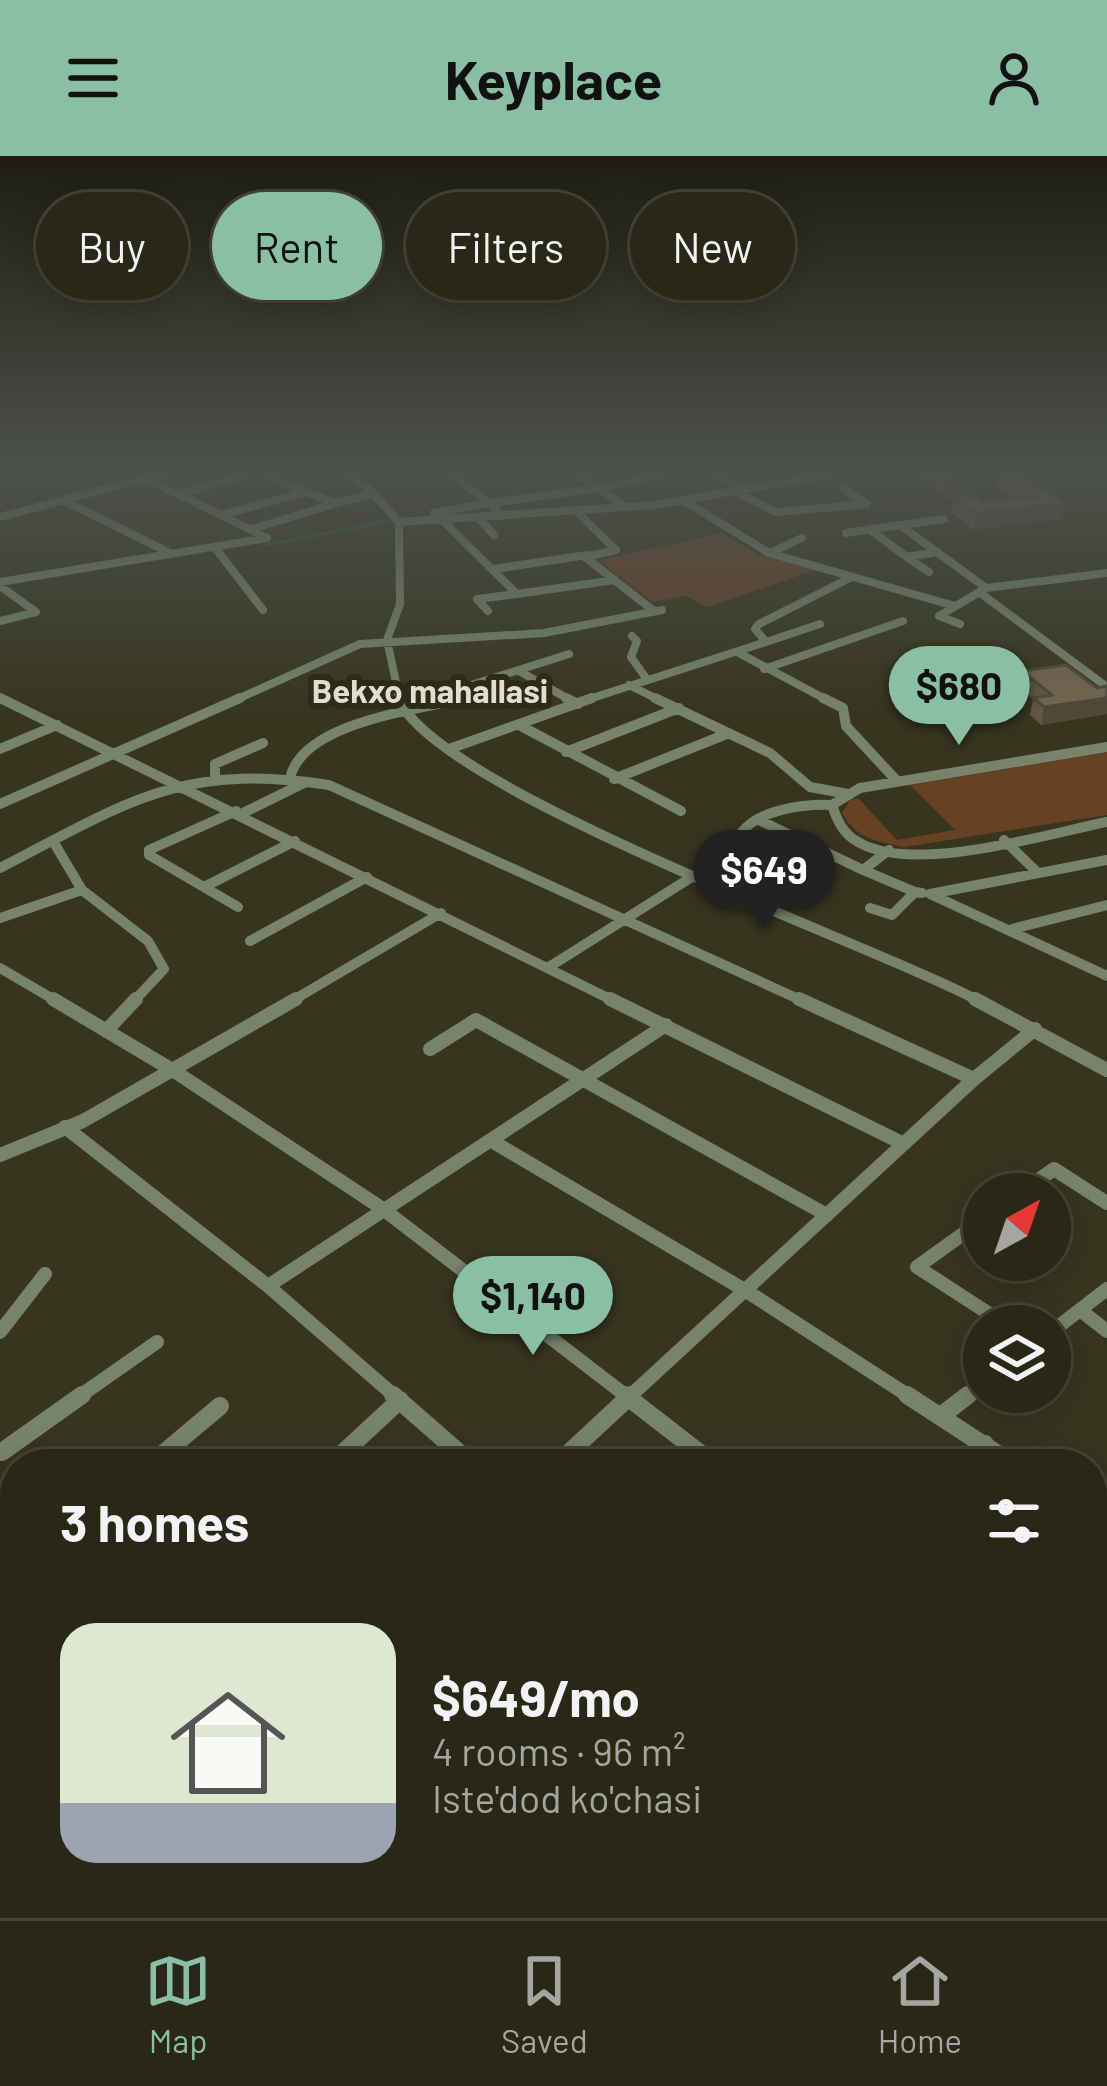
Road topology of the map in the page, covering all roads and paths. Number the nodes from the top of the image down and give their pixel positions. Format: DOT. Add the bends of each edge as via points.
graph roads {
  1 [pos="167,552"];
  2 [pos="184,552"];
  3 [pos="219,552"];
  4 [pos="399,552"];
  5 [pos="476,552"];
  6 [pos="603,552"];
  7 [pos="901,552"];
  8 [pos="938,552"];
  9 [pos="939,552"];
  10 [pos="769,553"];
  11 [pos="171,554"];
  12 [pos="587,555"];
  13 [pos="907,557"];
  14 [pos="494,568"];
  15 [pos="929,572"];
  16 [pos="1107,573"];
  17 [pos="852,578"];
  18 [pos="615,580"];
  19 [pos="0,584"];
  20 [pos="982,590"];
  21 [pos="517,594"];
  22 [pos="956,606"];
  23 [pos="262,610"];
  24 [pos="488,611"];
  25 [pos="0,621"];
  26 [pos="903,621"];
  27 [pos="960,623"];
  28 [pos="820,624"];
  29 [pos="632,636"];
  30 [pos="387,640"];
  31 [pos="766,642"];
  32 [pos="736,652"];
  33 [pos="569,654"];
  34 [pos="764,669"];
  35 [pos="519,670"];
  36 [pos="646,678"];
  37 [pos="629,685"];
  38 [pos="1107,687"];
  39 [pos="2,701"];
  40 [pos="578,704"];
  41 [pos="679,708"];
  42 [pos="404,714"];
  43 [pos="57,725"];
  44 [pos="520,725"];
  45 [pos="729,733"];
  46 [pos="263,743"];
  47 [pos="1107,747"];
  48 [pos="0,749"];
  49 [pos="449,749"];
  50 [pos="115,752"];
  51 [pos="566,752"];
  52 [pos="290,778"];
  53 [pos="215,779"];
  54 [pos="614,779"];
  55 [pos="307,782"];
  56 [pos="897,782"];
  57 [pos="181,784"];
  58 [pos="849,794"];
  59 [pos="0,805"];
  60 [pos="832,805"];
  61 [pos="681,811"];
  62 [pos="238,812"];
  63 [pos="761,820"];
  64 [pos="1107,822"];
  65 [pos="1004,840"];
  66 [pos="53,841"];
  67 [pos="295,841"];
  68 [pos="889,850"];
  69 [pos="1107,860"];
  70 [pos="0,868"];
  71 [pos="862,870"];
  72 [pos="1038,873"];
  73 [pos="694,875"];
  74 [pos="367,877"];
  75 [pos="712,883"];
  76 [pos="204,887"];
  77 [pos="82,890"];
  78 [pos="915,892"];
  79 [pos="930,894"];
  80 [pos="1107,905"];
  81 [pos="238,907"];
  82 [pos="870,908"];
  83 [pos="441,913"];
  84 [pos="0,918"];
  85 [pos="621,919"];
  86 [pos="1012,929"];
  87 [pos="250,941"];
  88 [pos="549,967"];
  89 [pos="0,968"];
  90 [pos="1107,976"];
  91 [pos="666,1025"];
  92 [pos="1035,1029"];
  93 [pos="106,1030"];
  94 [pos="430,1049"];
  95 [pos="1107,1051"];
  96 [pos="1092,1061"];
  97 [pos="1107,1070"];
  98 [pos="174,1072"];
  99 [pos="588,1079"];
  100 [pos="974,1079"];
  101 [pos="64,1126"];
  102 [pos="495,1143"];
  103 [pos="904,1144"];
  104 [pos="0,1155"];
  105 [pos="1071,1180"];
  106 [pos="1107,1203"];
  107 [pos="383,1209"];
  108 [pos="827,1215"];
  109 [pos="963,1234"];
  110 [pos="45,1274"];
  111 [pos="268,1286"];
  112 [pos="1107,1289"];
  113 [pos="748,1292"];
  114 [pos="976,1305"];
  115 [pos="1080,1310"];
  116 [pos="1071,1317"];
  117 [pos="1107,1331"];
  118 [pos="0,1332"];
  119 [pos="157,1342"];
  120 [pos="963,1399"];
  121 [pos="400,1400"];
  122 [pos="628,1400"];
  123 [pos="220,1406"];
  124 [pos="942,1415"];
  125 [pos="985,1444"];
  126 [pos="2,1449"];
  127 [pos="169,1449"];
  128 [pos="347,1449"];
  129 [pos="455,1449"];
  130 [pos="574,1449"];
  131 [pos="694,1449"];
  132 [pos="978,1449"];
  133 [pos="992,1449"];
  1 -- 11 [label="street"];
  2 -- 11 [label="street"];
  3 -- 23 [label="street"];
  4 -- 30 [label="street" via="400,604"];
  5 -- 14 [label="street"];
  6 -- 12 [label="street"];
  7 -- 13 [label="street"];
  8 -- 13 [label="street"];
  9 -- 20 [label="street"];
  10 -- 17 [label="street"];
  11 -- 19 [label="street"];
  12 -- 14 [label="street"];
  12 -- 18 [label="street"];
  13 -- 15 [label="street"];
  14 -- 21 [label="street"];
  16 -- 20 [label="street"];
  17 -- 22 [label="street"];
  17 -- 31 [label="street" via="759,624"];
  18 -- 21 [label="street"];
  18 -- 30 [label="street" via="658,611 544,633"];
  19 -- 25 [label="street" via="36,612"];
  20 -- 22 [label="street"];
  20 -- 38 [label="street"];
  21 -- 24 [label="street" via="477,599"];
  22 -- 27 [label="street" via="939,616"];
  26 -- 34 [label="street"];
  28 -- 31 [label="street"];
  29 -- 36 [label="street" via="631,657"];
  30 -- 42 [label="street"];
  30 -- 50 [label="street" via="360,644"];
  31 -- 32 [label="street"];
  32 -- 34 [label="street"];
  32 -- 36 [label="street"];
  33 -- 35 [label="street"];
  34 -- 56 [label="street" via="843,708 846,726"];
  35 -- 40 [label="street"];
  35 -- 42 [label="street" via="468,686 473,696"];
  36 -- 37 [label="street"];
  37 -- 40 [label="street"];
  37 -- 41 [label="street"];
  39 -- 43 [label="street"];
  40 -- 44 [label="street"];
  41 -- 45 [label="street"];
  41 -- 51 [label="street"];
  42 -- 49 [label="street"];
  42 -- 52 [label="street" via="315,739"];
  43 -- 48 [label="street"];
  43 -- 50 [label="street"];
  44 -- 49 [label="street"];
  44 -- 51 [label="street"];
  45 -- 54 [label="street"];
  45 -- 58 [label="street" via="770,753 810,788"];
  46 -- 53 [label="street" via="215,764"];
  47 -- 56 [label="street"];
  49 -- 73 [label="street" via="538,805"];
  50 -- 57 [label="street"];
  50 -- 59 [label="street"];
  51 -- 54 [label="street"];
  52 -- 53 [label="street"];
  52 -- 55 [label="street"];
  53 -- 57 [label="street"];
  54 -- 61 [label="street"];
  55 -- 62 [label="street"];
  55 -- 85 [label="street" via="329,785"];
  56 -- 58 [label="street"];
  57 -- 62 [label="street"];
  57 -- 66 [label="street"];
  58 -- 60 [label="street"];
  60 -- 63 [label="street"];
  60 -- 68 [label="street" via="838,826 866,846"];
  62 -- 67 [label="street"];
  62 -- 76 [label="street" via="149,850"];
  63 -- 71 [label="street"];
  63 -- 75 [label="street" via="739,835 728,869"];
  64 -- 65 [label="street"];
  65 -- 68 [label="street" via="921,854"];
  65 -- 72 [label="street"];
  66 -- 70 [label="street"];
  66 -- 77 [label="street"];
  67 -- 74 [label="street"];
  67 -- 76 [label="street"];
  68 -- 71 [label="street"];
  69 -- 72 [label="street"];
  71 -- 78 [label="street"];
  72 -- 79 [label="street"];
  73 -- 75 [label="street"];
  73 -- 85 [label="street"];
  74 -- 83 [label="street"];
  74 -- 87 [label="street"];
  75 -- 92 [label="street"];
  76 -- 81 [label="street"];
  77 -- 84 [label="street"];
  77 -- 93 [label="street" via="148,941 164,969"];
  78 -- 79 [label="street"];
  78 -- 82 [label="street" via="892,915"];
  79 -- 86 [label="street"];
  80 -- 86 [label="street"];
  83 -- 88 [label="street"];
  83 -- 98 [label="street"];
  85 -- 88 [label="street"];
  85 -- 100 [label="street"];
  86 -- 90 [label="street"];
  88 -- 91 [label="street"];
  89 -- 93 [label="street"];
  91 -- 99 [label="street"];
  91 -- 103 [label="street"];
  92 -- 96 [label="street"];
  92 -- 100 [label="street"];
  93 -- 98 [label="street"];
  94 -- 99 [label="street" via="476,1020"];
  95 -- 96 [label="street"];
  96 -- 97 [label="street"];
  98 -- 101 [label="street"];
  98 -- 107 [label="street"];
  99 -- 102 [label="street"];
  99 -- 108 [label="street"];
  100 -- 103 [label="street"];
  101 -- 104 [label="street"];
  101 -- 111 [label="street"];
  102 -- 107 [label="street"];
  102 -- 113 [label="street"];
  103 -- 108 [label="street"];
  105 -- 106 [label="street"];
  107 -- 111 [label="street"];
  107 -- 122 [label="street"];
  108 -- 113 [label="street"];
  109 -- 114 [label="street" via="917,1267"];
  110 -- 118 [label="street"];
  111 -- 121 [label="street"];
  112 -- 115 [label="street"];
  113 -- 122 [label="street"];
  113 -- 124 [label="street"];
  115 -- 116 [label="street"];
  115 -- 117 [label="street"];
  119 -- 126 [label="street"];
  120 -- 124 [label="street"];
  121 -- 128 [label="street"];
  121 -- 129 [label="street"];
  122 -- 130 [label="street"];
  122 -- 131 [label="street"];
  123 -- 127 [label="street"];
  124 -- 125 [label="street"];
  125 -- 132 [label="street"];
  125 -- 133 [label="street"];
}
